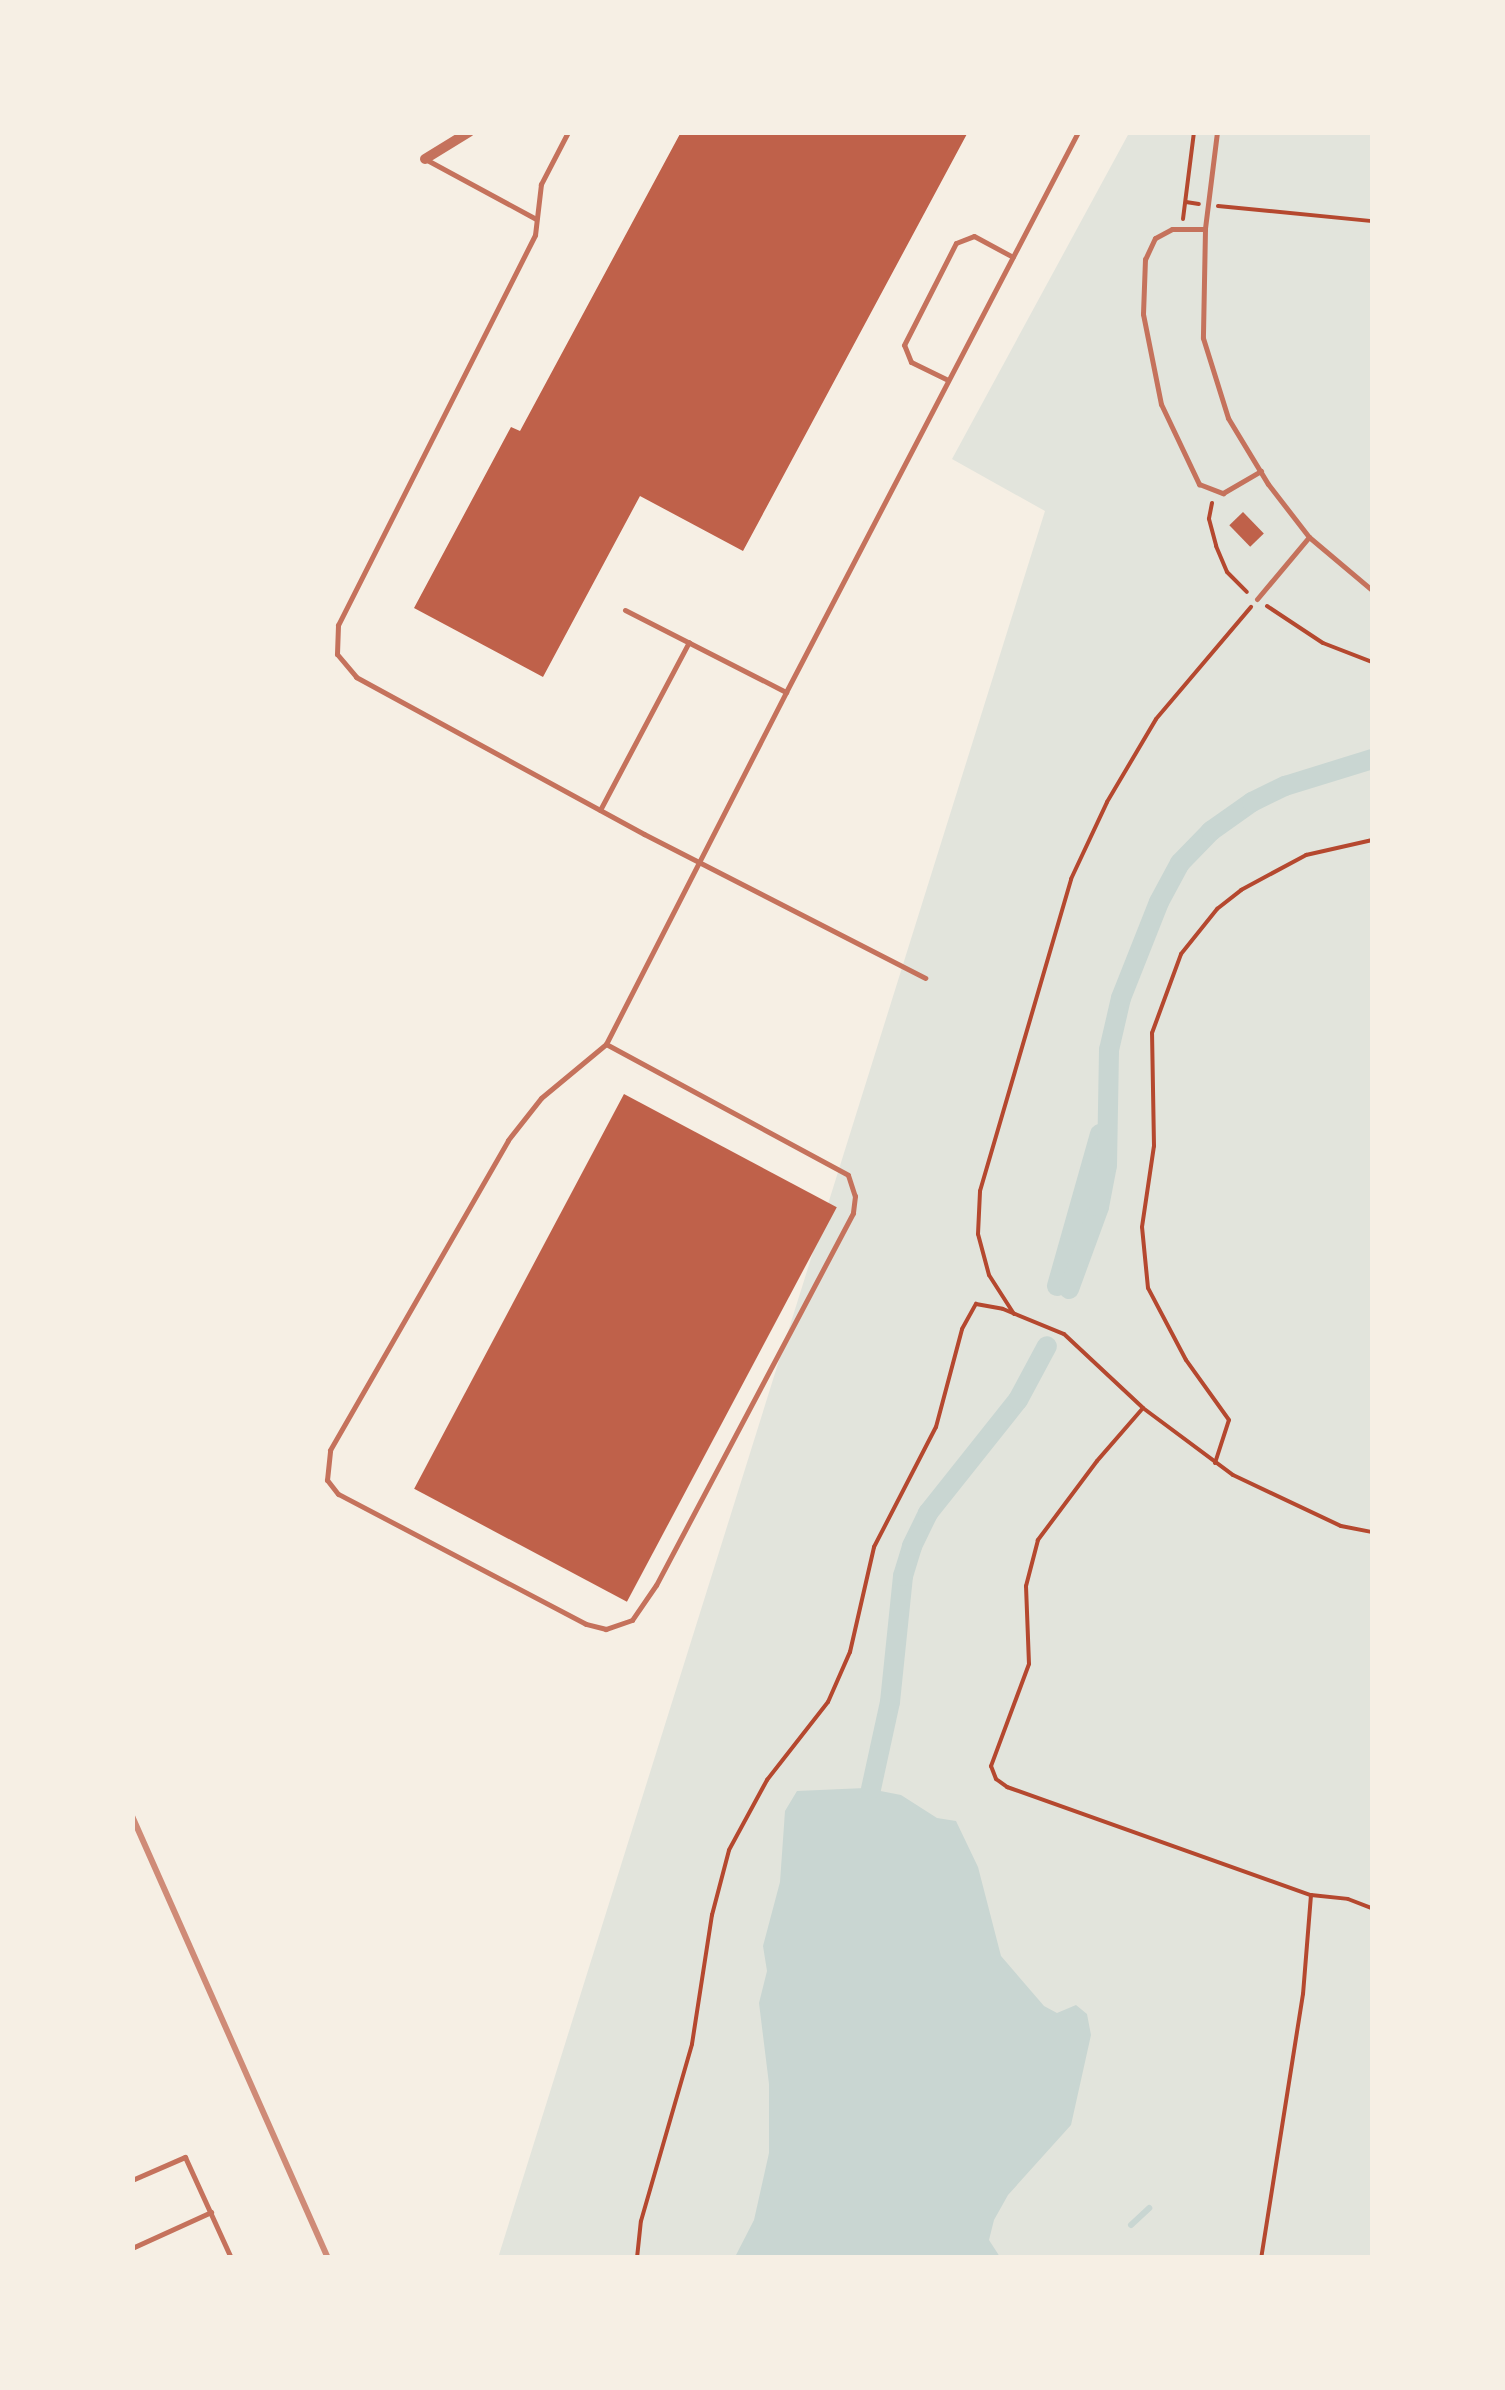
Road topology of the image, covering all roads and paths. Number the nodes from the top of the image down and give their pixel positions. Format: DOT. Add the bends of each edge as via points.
graph roads {
  1 [pos="469,132"];
  2 [pos="568,132"];
  3 [pos="1078,132"];
  4 [pos="1194,132"];
  5 [pos="1218,132"];
  6 [pos="424,159"];
  7 [pos="1225,207"];
  8 [pos="536,220"];
  9 [pos="1372,221"];
  10 [pos="1182,228"];
  11 [pos="1204,228"];
  12 [pos="1013,257"];
  13 [pos="948,381"];
  14 [pos="1261,471"];
  15 [pos="1310,537"];
  16 [pos="1372,590"];
  17 [pos="1258,599"];
  18 [pos="626,610"];
  19 [pos="689,642"];
  20 [pos="786,692"];
  21 [pos="600,810"];
  22 [pos="1372,840"];
  23 [pos="698,862"];
  24 [pos="925,978"];
  25 [pos="606,1044"];
  26 [pos="1015,1315"];
  27 [pos="1144,1408"];
  28 [pos="1214,1463"];
  29 [pos="1372,1532"];
  30 [pos="1311,1896"];
  31 [pos="1372,1908"];
  32 [pos="132,2180"];
  33 [pos="210,2212"];
  34 [pos="132,2248"];
  35 [pos="232,2258"];
  36 [pos="637,2258"];
  37 [pos="1261,2258"];
  1 -- 6 [label="street"];
  2 -- 8 [label="lane" via="541,184"];
  3 -- 12 [label="lane"];
  4 -- 10 [label="path"];
  5 -- 11 [label="lane"];
  6 -- 8 [label="lane"];
  7 -- 9 [label="path"];
  8 -- 21 [label="lane" via="338,625 337,654 356,676"];
  10 -- 11 [label="lane"];
  10 -- 14 [label="lane" via="1155,238 1145,259 1143,314 1160,404 1199,484 1223,493"];
  11 -- 14 [label="lane" via="1202,338 1228,418"];
  12 -- 13 [label="lane"];
  12 -- 13 [label="lane" via="974,236 956,243 904,346 910,362"];
  13 -- 20 [label="lane"];
  14 -- 15 [label="lane"];
  15 -- 16 [label="lane"];
  15 -- 17 [label="lane"];
  17 -- 26 [label="path" via="1156,719 1070,880 980,1190 978,1234 989,1275"];
  18 -- 19 [label="lane"];
  19 -- 20 [label="lane"];
  19 -- 21 [label="lane"];
  20 -- 23 [label="lane"];
  21 -- 23 [label="lane"];
  22 -- 28 [label="path" via="1306,855 1217,909 1180,954 1156,1021 1150,1058 1154,1146 1142,1227 1148,1288 1165,1326 1230,1420"];
  23 -- 24 [label="lane"];
  23 -- 25 [label="lane"];
  25 -- 25 [label="lane" via="541,1098 508,1140 330,1450 328,1480 338,1494 606,1629 632,1620 656,1585 853,1213 855,1196 848,1175"];
  26 -- 27 [label="path" via="1064,1334"];
  26 -- 36 [label="path" via="986,1303 968,1314 936,1427 874,1547 850,1652 828,1702 766,1780 728,1850 692,2044"];
  27 -- 28 [label="path"];
  27 -- 30 [label="path" via="1038,1540 1026,1586 1029,1664 991,1766 1008,1787"];
  28 -- 29 [label="path" via="1288,1503"];
  30 -- 31 [label="path" via="1348,1898"];
  30 -- 37 [label="path" via="1303,1994"];
  32 -- 33 [label="lane" via="185,2156"];
  33 -- 34 [label="lane"];
  33 -- 35 [label="lane"];
}
